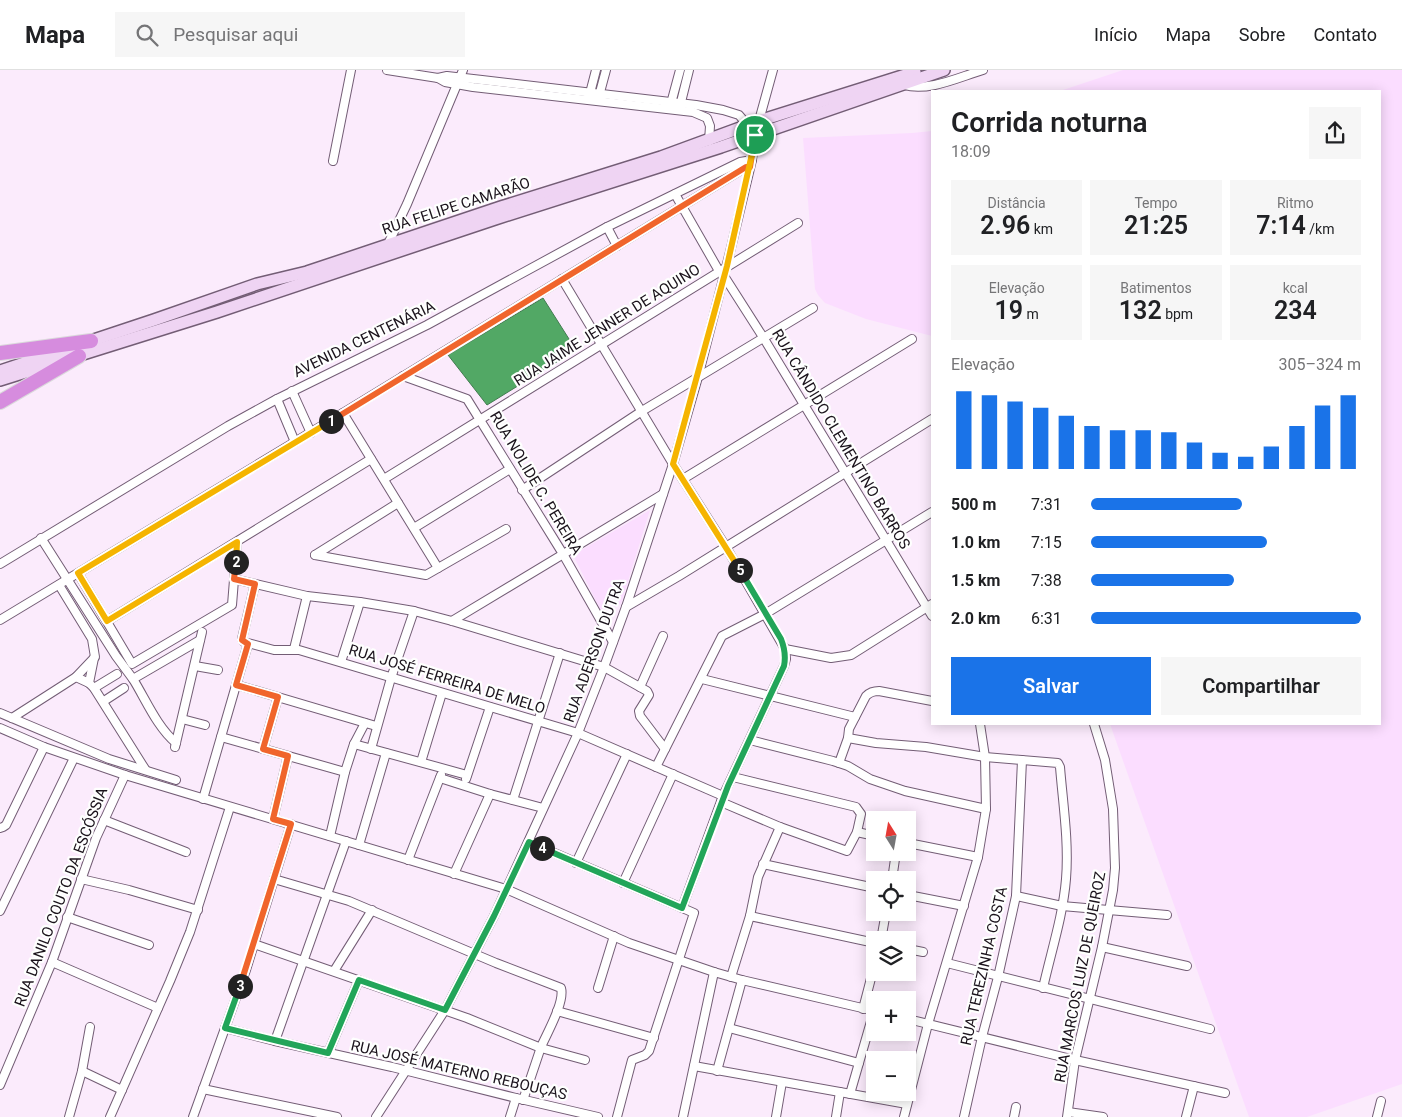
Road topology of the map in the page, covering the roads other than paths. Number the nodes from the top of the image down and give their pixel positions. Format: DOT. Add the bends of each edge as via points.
graph roads {
  1 [pos="350,70"];
  2 [pos="387,70"];
  3 [pos="463,70"];
  4 [pos="596,70"];
  5 [pos="606,70"];
  6 [pos="680,70"];
  7 [pos="689,70"];
  8 [pos="773,70"];
  9 [pos="922,70"];
  10 [pos="944,70"];
  11 [pos="983,70"];
  12 [pos="445,77"];
  13 [pos="458,81"];
  14 [pos="902,85"];
  15 [pos="589,96"];
  16 [pos="598,97"];
  17 [pos="670,106"];
  18 [pos="680,107"];
  19 [pos="748,125"];
  20 [pos="759,129"];
  21 [pos="709,141"];
  22 [pos="751,160"];
  23 [pos="333,161"];
  24 [pos="674,194"];
  25 [pos="681,206"];
  26 [pos="502,207"];
  27 [pos="495,219"];
  28 [pos="798,223"];
  29 [pos="450,224"];
  30 [pos="607,227"];
  31 [pos="444,237"];
  32 [pos="388,244"];
  33 [pos="617,246"];
  34 [pos="727,266"];
  35 [pos="722,274"];
  36 [pos="562,279"];
  37 [pos="257,284"];
  38 [pos="813,308"];
  39 [pos="217,312"];
  40 [pos="763,337"];
  41 [pos="912,339"];
  42 [pos="90,342"];
  43 [pos="601,345"];
  44 [pos="0,353"];
  45 [pos="79,356"];
  46 [pos="0,372"];
  47 [pos="403,376"];
  48 [pos="698,377"];
  49 [pos="0,380"];
  50 [pos="292,391"];
  51 [pos="277,398"];
  52 [pos="0,402"];
  53 [pos="804,406"];
  54 [pos="642,411"];
  55 [pos="343,413"];
  56 [pos="480,419"];
  57 [pos="931,420"];
  58 [pos="311,432"];
  59 [pos="295,442"];
  60 [pos="371,459"];
  61 [pos="673,464"];
  62 [pos="510,469"];
  63 [pos="846,474"];
  64 [pos="384,479"];
  65 [pos="683,480"];
  66 [pos="522,490"];
  67 [pos="663,494"];
  68 [pos="398,503"];
  69 [pos="931,513"];
  70 [pos="414,528"];
  71 [pos="506,529"];
  72 [pos="41,538"];
  73 [pos="886,541"];
  74 [pos="237,542"];
  75 [pos="726,547"];
  76 [pos="563,554"];
  77 [pos="0,564"];
  78 [pos="438,568"];
  79 [pos="78,573"];
  80 [pos="69,579"];
  81 [pos="234,579"];
  82 [pos="255,584"];
  83 [pos="59,586"];
  84 [pos="307,596"];
  85 [pos="360,602"];
  86 [pos="930,606"];
  87 [pos="626,607"];
  88 [pos="414,611"];
  89 [pos="766,614"];
  90 [pos="0,620"];
  91 [pos="452,620"];
  92 [pos="95,621"];
  93 [pos="107,621"];
  94 [pos="84,627"];
  95 [pos="202,632"];
  96 [pos="663,636"];
  97 [pos="200,640"];
  98 [pos="245,642"];
  99 [pos="613,642"];
  100 [pos="294,649"];
  101 [pos="785,649"];
  102 [pos="560,653"];
  103 [pos="95,656"];
  104 [pos="341,662"];
  105 [pos="195,666"];
  106 [pos="604,667"];
  107 [pos="218,670"];
  108 [pos="117,674"];
  109 [pos="76,678"];
  110 [pos="392,678"];
  111 [pos="133,679"];
  112 [pos="702,679"];
  113 [pos="92,685"];
  114 [pos="236,685"];
  115 [pos="124,688"];
  116 [pos="640,688"];
  117 [pos="442,692"];
  118 [pos="770,696"];
  119 [pos="278,697"];
  120 [pos="104,701"];
  121 [pos="931,701"];
  122 [pos="490,707"];
  123 [pos="0,713"];
  124 [pos="855,717"];
  125 [pos="12,718"];
  126 [pos="182,718"];
  127 [pos="538,721"];
  128 [pos="366,723"];
  129 [pos="205,725"];
  130 [pos="980,725"];
  131 [pos="1094,725"];
  132 [pos="376,726"];
  133 [pos="0,728"];
  134 [pos="578,733"];
  135 [pos="221,737"];
  136 [pos="848,738"];
  137 [pos="750,740"];
  138 [pos="354,744"];
  139 [pos="44,747"];
  140 [pos="263,749"];
  141 [pos="371,749"];
  142 [pos="665,749"];
  143 [pos="386,753"];
  144 [pos="626,754"];
  145 [pos="288,756"];
  146 [pos="985,757"];
  147 [pos="74,758"];
  148 [pos="1022,760"];
  149 [pos="421,762"];
  150 [pos="839,763"];
  151 [pos="656,767"];
  152 [pos="443,768"];
  153 [pos="145,769"];
  154 [pos="345,772"];
  155 [pos="673,774"];
  156 [pos="467,775"];
  157 [pos="125,776"];
  158 [pos="733,777"];
  159 [pos="440,778"];
  160 [pos="176,780"];
  161 [pos="464,785"];
  162 [pos="490,794"];
  163 [pos="203,799"];
  164 [pos="722,799"];
  165 [pos="513,800"];
  166 [pos="230,807"];
  167 [pos="543,808"];
  168 [pos="986,809"];
  169 [pos="273,819"];
  170 [pos="104,820"];
  171 [pos="291,824"];
  172 [pos="780,827"];
  173 [pos="2,828"];
  174 [pos="857,832"];
  175 [pos="866,834"];
  176 [pos="330,836"];
  177 [pos="346,841"];
  178 [pos="529,842"];
  179 [pos="360,845"];
  180 [pos="916,845"];
  181 [pos="186,852"];
  182 [pos="978,857"];
  183 [pos="408,860"];
  184 [pos="576,862"];
  185 [pos="763,864"];
  186 [pos="454,874"];
  187 [pos="81,879"];
  188 [pos="274,879"];
  189 [pos="624,883"];
  190 [pos="866,886"];
  191 [pos="506,889"];
  192 [pos="327,895"];
  193 [pos="1016,896"];
  194 [pos="916,897"];
  195 [pos="964,906"];
  196 [pos="1062,906"];
  197 [pos="682,908"];
  198 [pos="198,910"];
  199 [pos="372,910"];
  200 [pos="0,911"];
  201 [pos="1108,911"];
  202 [pos="1167,915"];
  203 [pos="750,916"];
  204 [pos="68,917"];
  205 [pos="614,936"];
  206 [pos="866,941"];
  207 [pos="254,944"];
  208 [pos="149,945"];
  209 [pos="1102,947"];
  210 [pos="916,951"];
  211 [pos="923,952"];
  212 [pos="475,953"];
  213 [pos="303,960"];
  214 [pos="679,960"];
  215 [pos="52,962"];
  216 [pos="946,963"];
  217 [pos="1186,966"];
  218 [pos="334,971"];
  219 [pos="714,972"];
  220 [pos="731,977"];
  221 [pos="998,977"];
  222 [pos="359,980"];
  223 [pos="742,980"];
  224 [pos="870,981"];
  225 [pos="598,988"];
  226 [pos="1043,988"];
  227 [pos="1089,1000"];
  228 [pos="158,1008"];
  229 [pos="863,1008"];
  230 [pos="866,1009"];
  231 [pos="445,1010"];
  232 [pos="557,1011"];
  233 [pos="916,1021"];
  234 [pos="928,1024"];
  235 [pos="90,1027"];
  236 [pos="225,1028"];
  237 [pos="729,1028"];
  238 [pos="1210,1029"];
  239 [pos="982,1037"];
  240 [pos="654,1038"];
  241 [pos="866,1040"];
  242 [pos="275,1041"];
  243 [pos="541,1048"];
  244 [pos="328,1053"];
  245 [pos="584,1060"];
  246 [pos="1076,1060"];
  247 [pos="859,1063"];
  248 [pos="694,1066"];
  249 [pos="82,1071"];
  250 [pos="406,1071"];
  251 [pos="717,1071"];
  252 [pos="782,1082"];
  253 [pos="0,1085"];
  254 [pos="1194,1086"];
  255 [pos="203,1089"];
  256 [pos="122,1090"];
  257 [pos="840,1092"];
  258 [pos="1225,1093"];
  259 [pos="850,1094"];
  260 [pos="520,1099"];
  261 [pos="1381,1100"];
  262 [pos="907,1104"];
  263 [pos="1016,1107"];
  264 [pos="1068,1114"];
  265 [pos="69,1117"];
  266 [pos="110,1117"];
  267 [pos="192,1117"];
  268 [pos="337,1117"];
  269 [pos="376,1117"];
  270 [pos="510,1117"];
  271 [pos="598,1117"];
  272 [pos="617,1117"];
  273 [pos="683,1117"];
  274 [pos="776,1117"];
  275 [pos="836,1117"];
  276 [pos="904,1117"];
  277 [pos="964,1117"];
  278 [pos="1014,1117"];
  279 [pos="1103,1117"];
  280 [pos="1186,1117"];
  281 [pos="1378,1117"];
  1 -- 23 [label="street"];
  2 -- 12 [label="street"];
  3 -- 13 [label="street"];
  4 -- 15 [label="street"];
  5 -- 16 [label="street"];
  6 -- 17 [label="street"];
  7 -- 18 [label="street"];
  8 -- 20 [label="street"];
  9 -- 20 [label="main road, RUA FELIPE CAMARÃO"];
  10 -- 14 [label="main road, RUA FELIPE CAMARÃO"];
  11 -- 14 [label="street, RUA FELIPE CAMARÃO" via="938,84 913,88"];
  12 -- 13 [label="street"];
  13 -- 15 [label="street"];
  13 -- 32 [label="street"];
  14 -- 20 [label="main road, RUA FELIPE CAMARÃO"];
  15 -- 16 [label="street"];
  16 -- 17 [label="street"];
  17 -- 18 [label="street"];
  18 -- 19 [label="street" via="733,112"];
  18 -- 21 [label="street" via="707,118"];
  19 -- 20 [label="main road, RUA FELIPE CAMARÃO"];
  19 -- 21 [label="main road, RUA FELIPE CAMARÃO"];
  20 -- 22 [label="street"];
  20 -- 27 [label="main road, RUA FELIPE CAMARÃO"];
  21 -- 26 [label="main road, RUA FELIPE CAMARÃO"];
  22 -- 24 [label="street, AVENIDA CENTENÁRIA" via="740,162"];
  22 -- 25 [label="street" via="746,167"];
  22 -- 34 [label="street"];
  24 -- 25 [label="street, RUA CÂNDIDO CLEMENTINO BARROS"];
  24 -- 30 [label="street, AVENIDA CENTENÁRIA"];
  25 -- 33 [label="street"];
  25 -- 35 [label="street, RUA CÂNDIDO CLEMENTINO BARROS"];
  26 -- 27 [label="main road" via="490,214 491,219"];
  26 -- 29 [label="main road, RUA FELIPE CAMARÃO"];
  27 -- 31 [label="main road, RUA FELIPE CAMARÃO"];
  28 -- 34 [label="street, RUA JAIME JENNER DE AQUINO"];
  29 -- 31 [label="main road" via="456,224 457,229"];
  29 -- 32 [label="main road, RUA FELIPE CAMARÃO"];
  30 -- 33 [label="street"];
  30 -- 50 [label="street, AVENIDA CENTENÁRIA" via="427,325"];
  31 -- 39 [label="main road, RUA FELIPE CAMARÃO"];
  32 -- 37 [label="main road, RUA FELIPE CAMARÃO" via="307,272"];
  33 -- 36 [label="street"];
  34 -- 35 [label="street, RUA JAIME JENNER DE AQUINO"];
  35 -- 40 [label="street, RUA CÂNDIDO CLEMENTINO BARROS"];
  35 -- 43 [label="street, RUA JAIME JENNER DE AQUINO"];
  35 -- 48 [label="street, RUA ADERSON DUTRA"];
  36 -- 43 [label="street"];
  36 -- 47 [label="street"];
  37 -- 39 [label="main road" via="206,304 208,311"];
  37 -- 42 [label="main road, RUA FELIPE CAMARÃO"];
  38 -- 40 [label="street"];
  39 -- 45 [label="main road, RUA FELIPE CAMARÃO"];
  40 -- 48 [label="street"];
  40 -- 53 [label="street, RUA CÂNDIDO CLEMENTINO BARROS"];
  41 -- 53 [label="street"];
  42 -- 44 [label="highway"];
  42 -- 46 [label="main road, RUA FELIPE CAMARÃO"];
  43 -- 54 [label="street"];
  43 -- 56 [label="street, RUA JAIME JENNER DE AQUINO"];
  45 -- 49 [label="main road, RUA FELIPE CAMARÃO"];
  45 -- 52 [label="highway"];
  47 -- 55 [label="street"];
  47 -- 56 [label="street, RUA NOLIDE C. PEREIRA" via="467,398"];
  48 -- 54 [label="street"];
  48 -- 61 [label="street, RUA ADERSON DUTRA"];
  50 -- 51 [label="street, AVENIDA CENTENÁRIA"];
  50 -- 58 [label="street"];
  51 -- 59 [label="street"];
  51 -- 72 [label="street, AVENIDA CENTENÁRIA"];
  53 -- 63 [label="street, RUA CÂNDIDO CLEMENTINO BARROS"];
  53 -- 65 [label="street"];
  54 -- 61 [label="street"];
  54 -- 66 [label="street"];
  55 -- 58 [label="street"];
  55 -- 60 [label="street"];
  56 -- 62 [label="street, RUA NOLIDE C. PEREIRA"];
  56 -- 64 [label="street, RUA JAIME JENNER DE AQUINO"];
  57 -- 63 [label="street"];
  58 -- 59 [label="street"];
  59 -- 79 [label="street"];
  60 -- 64 [label="street"];
  60 -- 74 [label="street"];
  61 -- 65 [label="street"];
  61 -- 67 [label="street, RUA ADERSON DUTRA"];
  62 -- 66 [label="street, RUA NOLIDE C. PEREIRA"];
  62 -- 70 [label="street"];
  63 -- 73 [label="street, RUA CÂNDIDO CLEMENTINO BARROS"];
  63 -- 75 [label="street"];
  64 -- 68 [label="street"];
  65 -- 75 [label="street"];
  66 -- 76 [label="street, RUA NOLIDE C. PEREIRA"];
  67 -- 76 [label="street"];
  67 -- 87 [label="street, RUA ADERSON DUTRA"];
  68 -- 70 [label="street"];
  68 -- 78 [label="street" via="315,555 426,574"];
  69 -- 73 [label="street"];
  70 -- 78 [label="street"];
  71 -- 78 [label="street"];
  72 -- 77 [label="street, AVENIDA CENTENÁRIA"];
  72 -- 80 [label="street"];
  73 -- 86 [label="street, RUA CÂNDIDO CLEMENTINO BARROS"];
  73 -- 89 [label="street"];
  74 -- 81 [label="street"];
  74 -- 93 [label="street"];
  75 -- 87 [label="street"];
  75 -- 89 [label="street"];
  76 -- 91 [label="street"];
  76 -- 99 [label="street, RUA NOLIDE C. PEREIRA"];
  79 -- 80 [label="street"];
  79 -- 93 [label="street"];
  80 -- 83 [label="street"];
  80 -- 92 [label="street"];
  81 -- 82 [label="street"];
  81 -- 93 [label="street" via="232,605 132,664"];
  82 -- 84 [label="street"];
  82 -- 98 [label="street"];
  83 -- 90 [label="street"];
  83 -- 94 [label="street"];
  84 -- 85 [label="street"];
  84 -- 100 [label="street"];
  85 -- 88 [label="street"];
  85 -- 104 [label="street"];
  86 -- 101 [label="street" via="851,655 831,658"];
  87 -- 99 [label="street, RUA ADERSON DUTRA"];
  88 -- 91 [label="street"];
  88 -- 110 [label="street"];
  89 -- 101 [label="street"];
  89 -- 112 [label="street" via="722,636"];
  91 -- 102 [label="street"];
  92 -- 94 [label="street"];
  92 -- 111 [label="street"];
  94 -- 103 [label="street" via="92,639"];
  95 -- 97 [label="street"];
  96 -- 116 [label="street"];
  97 -- 105 [label="street"];
  97 -- 111 [label="street"];
  98 -- 100 [label="street, RUA JOSÉ FERREIRA DE MELO" via="274,650"];
  98 -- 114 [label="street"];
  99 -- 106 [label="street, RUA ADERSON DUTRA"];
  100 -- 104 [label="street, RUA JOSÉ FERREIRA DE MELO"];
  101 -- 118 [label="street" via="784,666"];
  102 -- 106 [label="street"];
  102 -- 127 [label="street"];
  103 -- 109 [label="street"];
  103 -- 113 [label="street"];
  104 -- 110 [label="street, RUA JOSÉ FERREIRA DE MELO"];
  105 -- 107 [label="street"];
  105 -- 126 [label="street"];
  106 -- 116 [label="street"];
  106 -- 134 [label="street, RUA ADERSON DUTRA"];
  108 -- 113 [label="street"];
  109 -- 113 [label="street"];
  109 -- 125 [label="street"];
  110 -- 117 [label="street, RUA JOSÉ FERREIRA DE MELO"];
  110 -- 132 [label="street"];
  111 -- 126 [label="street" via="176,745"];
  112 -- 118 [label="street"];
  112 -- 142 [label="street"];
  113 -- 120 [label="street"];
  114 -- 119 [label="street"];
  114 -- 135 [label="street"];
  115 -- 120 [label="street"];
  116 -- 142 [label="street" via="649,695 640,716"];
  117 -- 122 [label="street, RUA JOSÉ FERREIRA DE MELO"];
  117 -- 149 [label="street"];
  118 -- 124 [label="street"];
  118 -- 137 [label="street"];
  119 -- 128 [label="street"];
  119 -- 140 [label="street"];
  120 -- 153 [label="street"];
  121 -- 124 [label="street" via="874,691 869,693"];
  122 -- 127 [label="street, RUA JOSÉ FERREIRA DE MELO"];
  122 -- 156 [label="street"];
  123 -- 125 [label="street"];
  124 -- 136 [label="street"];
  125 -- 153 [label="street" via="109,758"];
  126 -- 129 [label="street"];
  127 -- 134 [label="street, RUA JOSÉ FERREIRA DE MELO"];
  127 -- 165 [label="street"];
  128 -- 132 [label="street"];
  128 -- 138 [label="street"];
  130 -- 146 [label="street"];
  131 -- 201 [label="street, RUA MARCOS LUIZ DE QUEIROZ" via="1105,760 1113,809 1115,868"];
  132 -- 141 [label="street"];
  133 -- 139 [label="street"];
  134 -- 144 [label="street, RUA JOSÉ FERREIRA DE MELO"];
  134 -- 167 [label="street, RUA ADERSON DUTRA"];
  135 -- 140 [label="street"];
  135 -- 163 [label="street"];
  136 -- 146 [label="street"];
  136 -- 150 [label="street"];
  137 -- 150 [label="street"];
  137 -- 158 [label="street"];
  138 -- 141 [label="street"];
  138 -- 154 [label="street"];
  139 -- 147 [label="street"];
  139 -- 173 [label="street"];
  140 -- 145 [label="street"];
  141 -- 143 [label="street"];
  142 -- 151 [label="street"];
  143 -- 149 [label="street"];
  143 -- 179 [label="street"];
  144 -- 151 [label="street, RUA JOSÉ FERREIRA DE MELO"];
  144 -- 184 [label="street"];
  145 -- 154 [label="street"];
  145 -- 169 [label="street"];
  146 -- 148 [label="street"];
  146 -- 168 [label="street"];
  147 -- 157 [label="street"];
  147 -- 200 [label="street"];
  148 -- 193 [label="street, RUA TEREZINHA COSTA"];
  148 -- 196 [label="street" via="1058,763 1060,767 1066,862"];
  149 -- 152 [label="street"];
  150 -- 168 [label="street" via="870,779 905,791"];
  151 -- 155 [label="street, RUA JOSÉ FERREIRA DE MELO"];
  152 -- 156 [label="street"];
  152 -- 159 [label="street"];
  153 -- 160 [label="street"];
  154 -- 176 [label="street"];
  155 -- 164 [label="street, RUA JOSÉ FERREIRA DE MELO"];
  155 -- 189 [label="street"];
  156 -- 161 [label="street"];
  157 -- 163 [label="street"];
  157 -- 170 [label="street, RUA DANILO COUTO DA ESCÓSSIA"];
  158 -- 164 [label="street"];
  158 -- 174 [label="street" via="856,806 861,814"];
  159 -- 161 [label="street"];
  159 -- 183 [label="street"];
  161 -- 162 [label="street"];
  162 -- 165 [label="street"];
  162 -- 186 [label="street"];
  163 -- 166 [label="street"];
  164 -- 172 [label="street, RUA JOSÉ FERREIRA DE MELO"];
  164 -- 197 [label="street"];
  165 -- 167 [label="street"];
  166 -- 169 [label="street"];
  166 -- 198 [label="street"];
  167 -- 178 [label="street, RUA ADERSON DUTRA"];
  168 -- 182 [label="street"];
  169 -- 171 [label="street"];
  170 -- 181 [label="street"];
  170 -- 187 [label="street, RUA DANILO COUTO DA ESCÓSSIA"];
  171 -- 176 [label="street"];
  171 -- 188 [label="street"];
  172 -- 174 [label="street, RUA JOSÉ FERREIRA DE MELO" via="847,851"];
  172 -- 185 [label="street"];
  174 -- 175 [label="street"];
  176 -- 177 [label="street"];
  177 -- 179 [label="street"];
  177 -- 192 [label="street"];
  178 -- 184 [label="street"];
  178 -- 191 [label="street, RUA ADERSON DUTRA"];
  179 -- 183 [label="street"];
  180 -- 182 [label="street"];
  182 -- 195 [label="street"];
  183 -- 186 [label="street"];
  184 -- 189 [label="street"];
  185 -- 190 [label="street"];
  185 -- 203 [label="street"];
  186 -- 191 [label="street"];
  187 -- 198 [label="street"];
  187 -- 204 [label="street, RUA DANILO COUTO DA ESCÓSSIA"];
  188 -- 192 [label="street"];
  188 -- 207 [label="street"];
  189 -- 197 [label="street"];
  191 -- 205 [label="street"];
  191 -- 212 [label="street, RUA ADERSON DUTRA"];
  192 -- 199 [label="street"];
  192 -- 213 [label="street"];
  193 -- 196 [label="street"];
  193 -- 221 [label="street, RUA TEREZINHA COSTA"];
  194 -- 195 [label="street"];
  195 -- 216 [label="street"];
  196 -- 201 [label="street"];
  196 -- 226 [label="street"];
  197 -- 214 [label="street" via="694,913"];
  198 -- 228 [label="street"];
  199 -- 212 [label="street"];
  199 -- 218 [label="street"];
  201 -- 202 [label="street"];
  201 -- 209 [label="street, RUA MARCOS LUIZ DE QUEIROZ"];
  203 -- 206 [label="street"];
  203 -- 220 [label="street"];
  204 -- 208 [label="street"];
  204 -- 215 [label="street, RUA DANILO COUTO DA ESCÓSSIA"];
  205 -- 214 [label="street"];
  205 -- 225 [label="street"];
  207 -- 213 [label="street"];
  207 -- 236 [label="street"];
  209 -- 217 [label="street"];
  209 -- 227 [label="street, RUA MARCOS LUIZ DE QUEIROZ"];
  210 -- 211 [label="street"];
  212 -- 231 [label="street, RUA ADERSON DUTRA"];
  212 -- 232 [label="street" via="559,986 562,989"];
  213 -- 218 [label="street"];
  213 -- 242 [label="street"];
  214 -- 219 [label="street"];
  214 -- 240 [label="street"];
  215 -- 228 [label="street"];
  215 -- 253 [label="street, RUA DANILO COUTO DA ESCÓSSIA"];
  216 -- 221 [label="street"];
  216 -- 234 [label="street"];
  218 -- 222 [label="street"];
  219 -- 220 [label="street"];
  219 -- 248 [label="street"];
  220 -- 223 [label="street"];
  221 -- 226 [label="street"];
  221 -- 239 [label="street, RUA TEREZINHA COSTA"];
  222 -- 231 [label="street"];
  222 -- 244 [label="street"];
  223 -- 229 [label="street"];
  223 -- 237 [label="street"];
  224 -- 229 [label="street"];
  226 -- 227 [label="street"];
  227 -- 238 [label="street"];
  227 -- 246 [label="street, RUA MARCOS LUIZ DE QUEIROZ"];
  228 -- 256 [label="street"];
  229 -- 230 [label="street"];
  231 -- 243 [label="street"];
  231 -- 250 [label="street, RUA ADERSON DUTRA"];
  232 -- 240 [label="street"];
  232 -- 243 [label="street"];
  233 -- 234 [label="street"];
  234 -- 239 [label="street"];
  234 -- 262 [label="street"];
  235 -- 249 [label="street"];
  236 -- 242 [label="street, RUA JOSÉ MATERNO REBOUÇAS"];
  236 -- 255 [label="street"];
  237 -- 247 [label="street"];
  237 -- 251 [label="street"];
  239 -- 246 [label="street"];
  239 -- 277 [label="street, RUA TEREZINHA COSTA"];
  240 -- 272 [label="street" via="645,1055 632,1060"];
  241 -- 247 [label="street"];
  242 -- 244 [label="street, RUA JOSÉ MATERNO REBOUÇAS"];
  243 -- 245 [label="street"];
  243 -- 260 [label="street"];
  244 -- 250 [label="street, RUA JOSÉ MATERNO REBOUÇAS"];
  246 -- 254 [label="street"];
  246 -- 264 [label="street, RUA MARCOS LUIZ DE QUEIROZ"];
  247 -- 259 [label="street"];
  248 -- 251 [label="street"];
  248 -- 273 [label="street"];
  249 -- 256 [label="street"];
  249 -- 265 [label="street"];
  250 -- 260 [label="street, RUA JOSÉ MATERNO REBOUÇAS"];
  250 -- 269 [label="street, RUA ADERSON DUTRA"];
  251 -- 252 [label="street"];
  252 -- 257 [label="street"];
  252 -- 274 [label="street"];
  254 -- 258 [label="street"];
  254 -- 280 [label="street"];
  255 -- 267 [label="street"];
  255 -- 268 [label="street"];
  256 -- 266 [label="street"];
  257 -- 259 [label="street"];
  257 -- 275 [label="street"];
  259 -- 262 [label="street"];
  260 -- 270 [label="street"];
  260 -- 271 [label="street, RUA JOSÉ MATERNO REBOUÇAS"];
  261 -- 281 [label="street"];
  262 -- 276 [label="street"];
  263 -- 278 [label="street"];
  264 -- 279 [label="street"];
}
